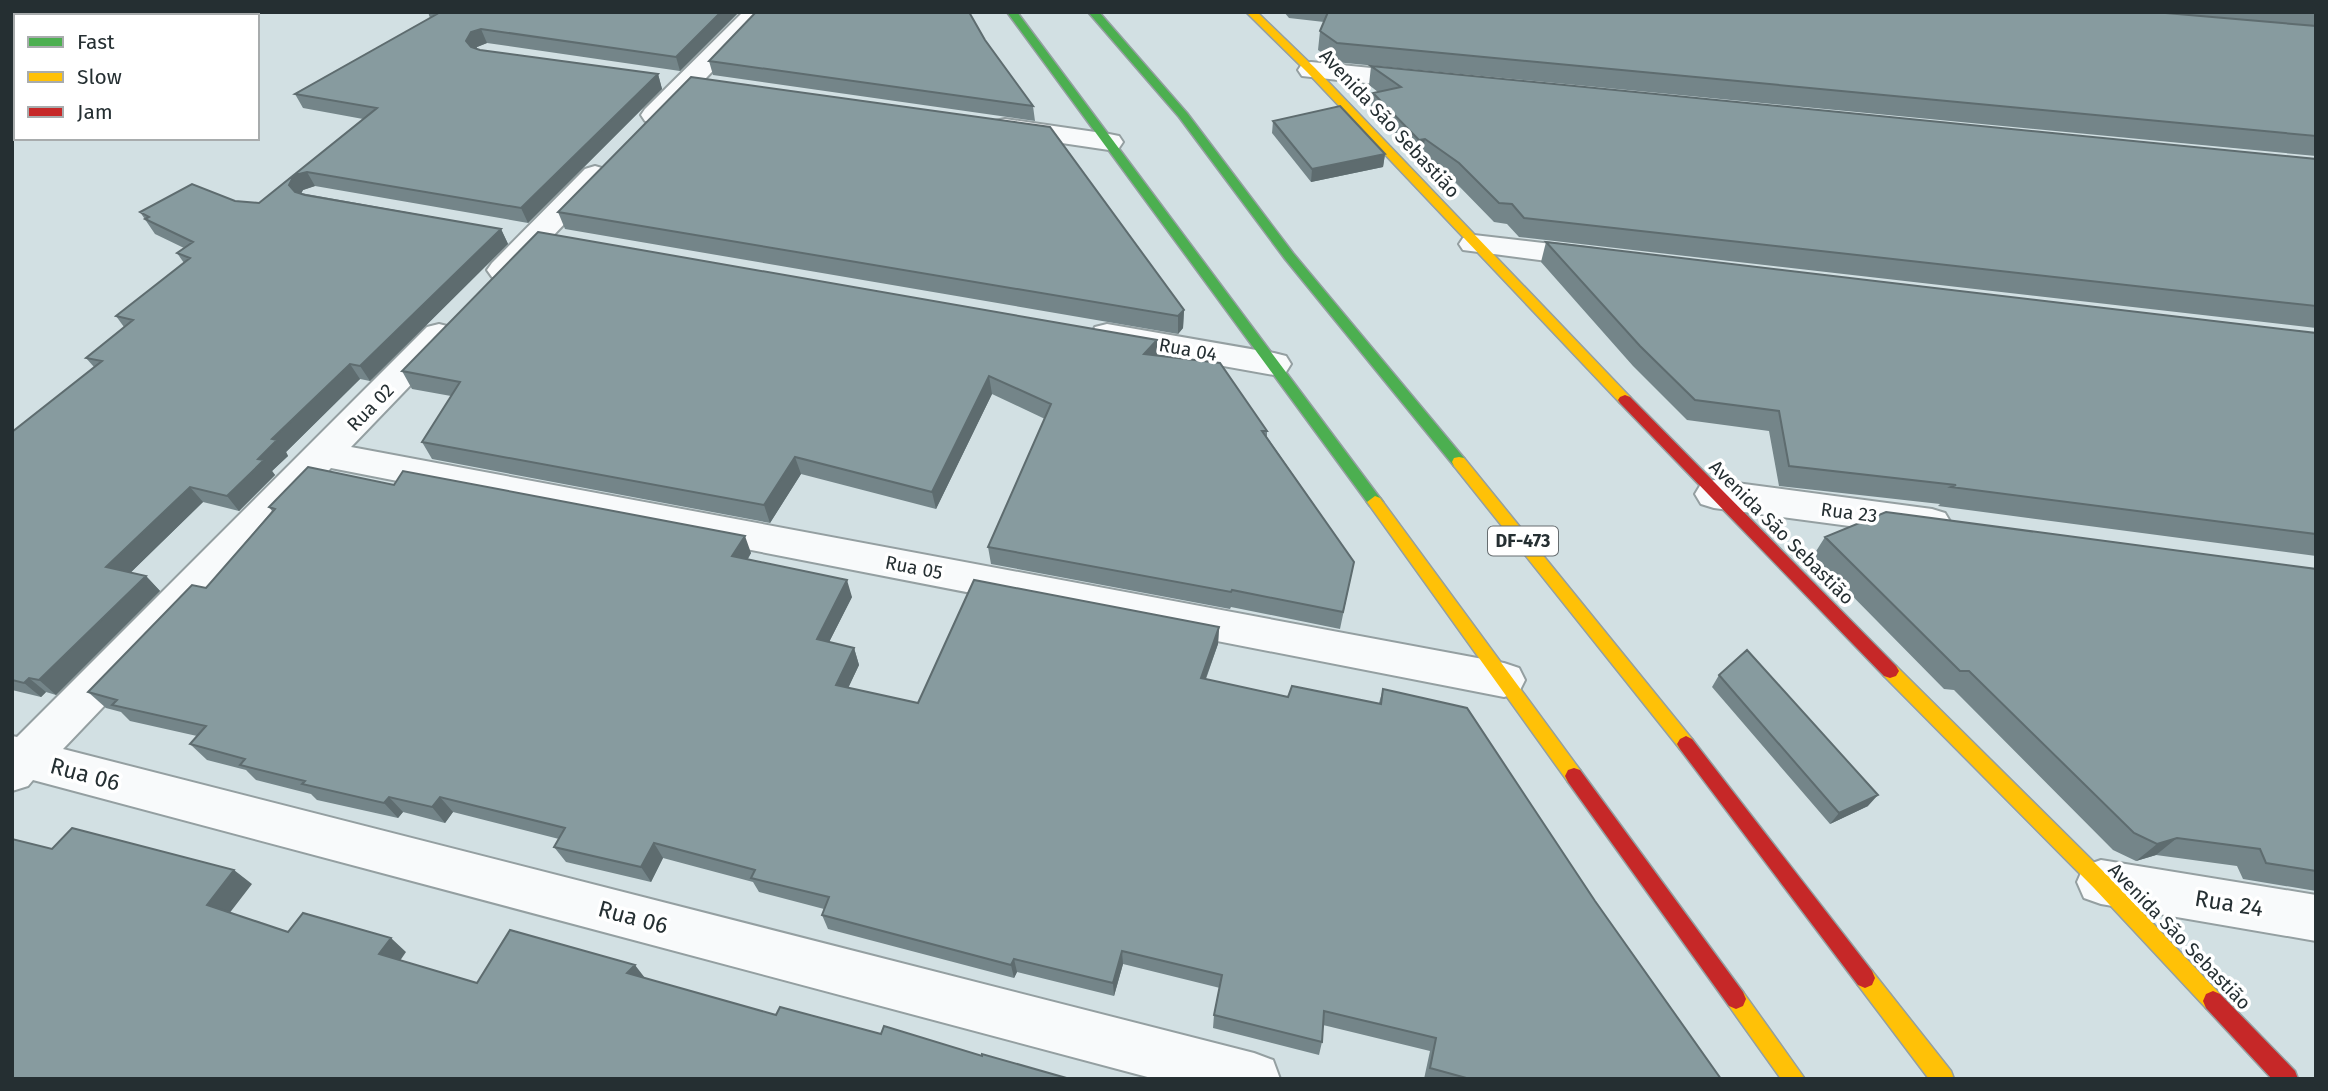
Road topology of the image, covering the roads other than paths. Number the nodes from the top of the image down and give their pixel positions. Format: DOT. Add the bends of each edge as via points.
graph roads {
  1 [pos="757,12"];
  2 [pos="1012,12"];
  3 [pos="1093,12"];
  4 [pos="1251,12"];
  5 [pos="1311,70"];
  6 [pos="1449,83"];
  7 [pos="986,125"];
  8 [pos="1109,142"];
  9 [pos="498,229"];
  10 [pos="537,235"];
  11 [pos="578,243"];
  12 [pos="1474,244"];
  13 [pos="1626,261"];
  14 [pos="1083,331"];
  15 [pos="1274,364"];
  16 [pos="323,454"];
  17 [pos="1714,494"];
  18 [pos="1960,526"];
  19 [pos="1504,680"];
  20 [pos="17,762"];
  21 [pos="2101,882"];
  22 [pos="2316,918"];
  23 [pos="1254,1079"];
  24 [pos="1794,1079"];
  25 [pos="1943,1079"];
  26 [pos="2287,1079"];
  1 -- 10 [label="street, Rua 02"];
  2 -- 8 [label="street"];
  3 -- 25 [label="street, DF-473" via="1184,115 1289,256 1708,772"];
  4 -- 5 [label="street, Avenida São Sebastião"];
  5 -- 6 [label="street"];
  5 -- 12 [label="street, Avenida São Sebastião"];
  7 -- 8 [label="street"];
  8 -- 15 [label="street"];
  9 -- 10 [label="street"];
  10 -- 11 [label="street"];
  10 -- 16 [label="street, Rua 02"];
  12 -- 13 [label="street"];
  12 -- 17 [label="street, Avenida São Sebastião"];
  14 -- 15 [label="street, Rua 04"];
  15 -- 19 [label="street"];
  16 -- 19 [label="street, Rua 05"];
  16 -- 20 [label="street, Rua 02"];
  17 -- 18 [label="street, Rua 23"];
  17 -- 21 [label="street, Avenida São Sebastião"];
  19 -- 24 [label="street"];
  20 -- 23 [label="street, Rua 06"];
  21 -- 22 [label="street, Rua 24"];
  21 -- 26 [label="street, Avenida São Sebastião"];
}
